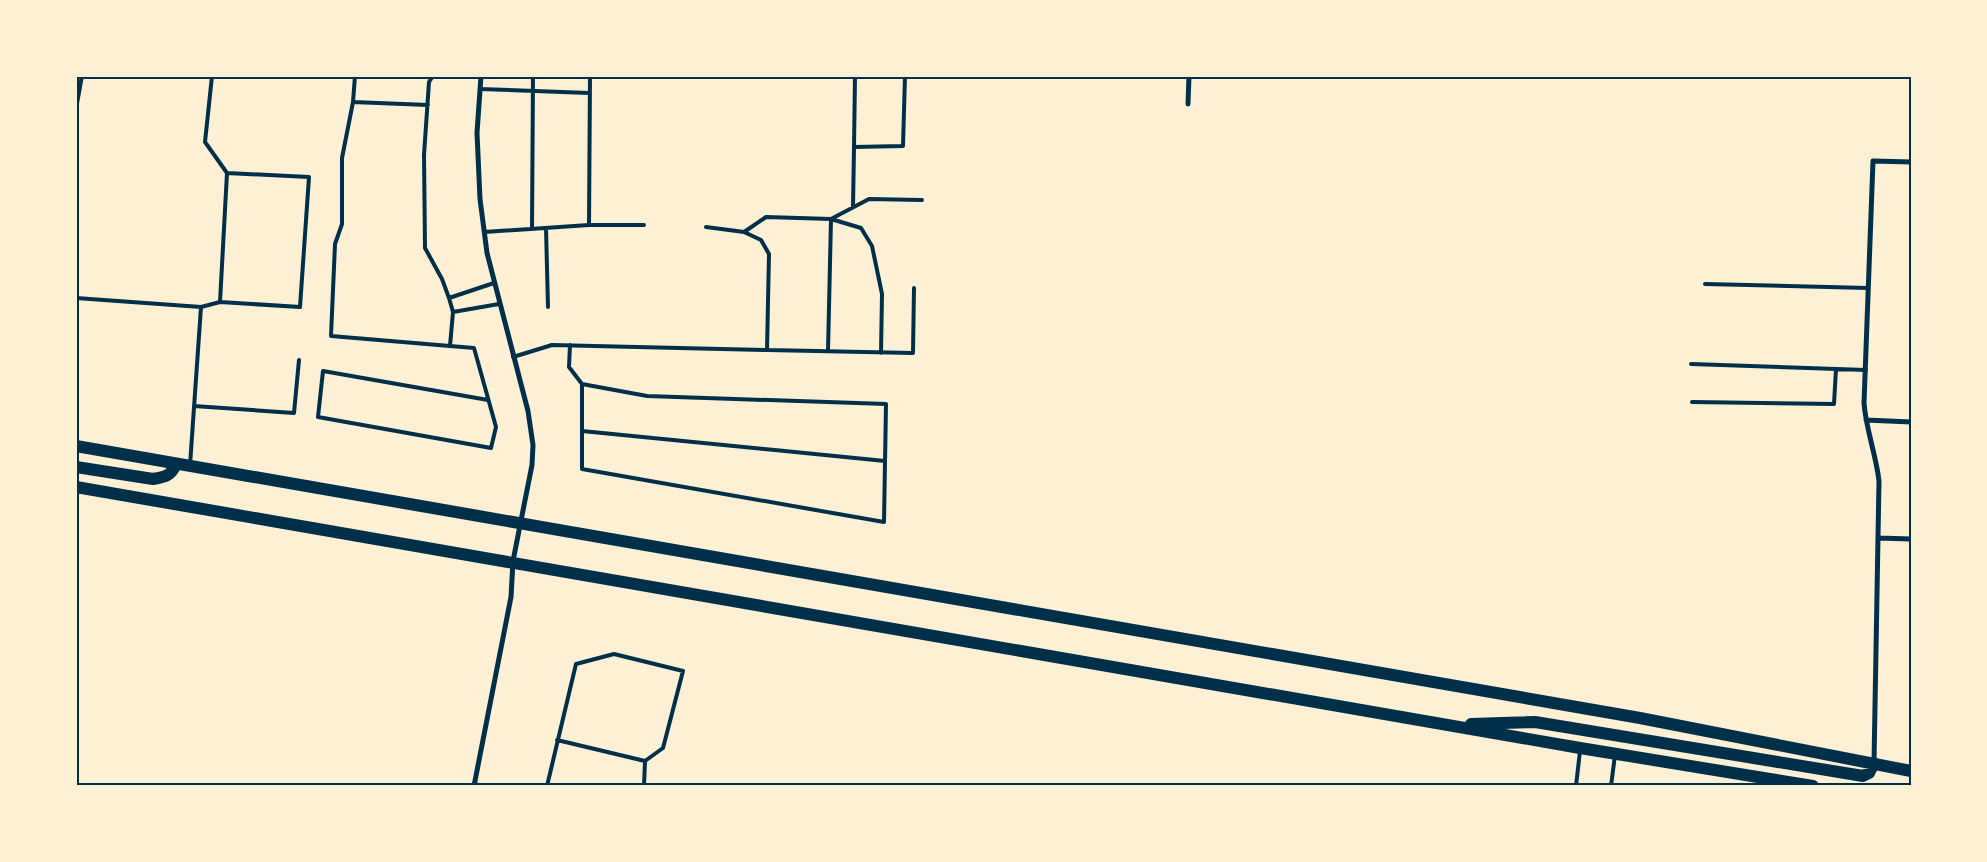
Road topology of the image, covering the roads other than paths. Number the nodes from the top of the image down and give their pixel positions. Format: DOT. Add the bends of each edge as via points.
graph roads {
  1 [pos="82,76"];
  2 [pos="212,76"];
  3 [pos="355,76"];
  4 [pos="433,76"];
  5 [pos="481,76"];
  6 [pos="533,76"];
  7 [pos="590,76"];
  8 [pos="854,76"];
  9 [pos="905,76"];
  10 [pos="1189,76"];
  11 [pos="480,89"];
  12 [pos="532,91"];
  13 [pos="589,93"];
  14 [pos="353,102"];
  15 [pos="1188,104"];
  16 [pos="428,105"];
  17 [pos="76,109"];
  18 [pos="854,147"];
  19 [pos="1911,162"];
  20 [pos="228,173"];
  21 [pos="922,200"];
  22 [pos="853,207"];
  23 [pos="831,219"];
  24 [pos="589,225"];
  25 [pos="644,225"];
  26 [pos="706,227"];
  27 [pos="546,228"];
  28 [pos="532,229"];
  29 [pos="484,232"];
  30 [pos="744,232"];
  31 [pos="494,283"];
  32 [pos="1705,284"];
  33 [pos="914,288"];
  34 [pos="1868,288"];
  35 [pos="76,298"];
  36 [pos="449,298"];
  37 [pos="220,302"];
  38 [pos="499,304"];
  39 [pos="200,307"];
  40 [pos="548,307"];
  41 [pos="453,312"];
  42 [pos="570,345"];
  43 [pos="450,346"];
  44 [pos="767,350"];
  45 [pos="828,351"];
  46 [pos="881,353"];
  47 [pos="514,356"];
  48 [pos="299,360"];
  49 [pos="1691,364"];
  50 [pos="1836,369"];
  51 [pos="1866,370"];
  52 [pos="582,384"];
  53 [pos="488,400"];
  54 [pos="1692,402"];
  55 [pos="194,406"];
  56 [pos="1866,420"];
  57 [pos="1911,422"];
  58 [pos="582,431"];
  59 [pos="76,446"];
  60 [pos="885,462"];
  61 [pos="176,464"];
  62 [pos="190,467"];
  63 [pos="76,468"];
  64 [pos="76,487"];
  65 [pos="522,525"];
  66 [pos="1878,538"];
  67 [pos="1911,539"];
  68 [pos="513,562"];
  69 [pos="1452,725"];
  70 [pos="557,740"];
  71 [pos="1580,748"];
  72 [pos="1615,753"];
  73 [pos="644,762"];
  74 [pos="1874,764"];
  75 [pos="1911,771"];
  76 [pos="474,785"];
  77 [pos="481,786"];
  78 [pos="547,786"];
  79 [pos="644,786"];
  80 [pos="1576,786"];
  81 [pos="1611,786"];
  82 [pos="1812,786"];
  1 -- 17 [label="lane"];
  2 -- 20 [label="lane" via="204,142"];
  3 -- 14 [label="lane"];
  4 -- 16 [label="lane" via="429,82"];
  5 -- 11 [label="street"];
  6 -- 12 [label="lane"];
  7 -- 13 [label="lane"];
  8 -- 18 [label="lane"];
  9 -- 18 [label="lane" via="904,146"];
  10 -- 15 [label="street"];
  11 -- 12 [label="lane"];
  11 -- 29 [label="street" via="477,133"];
  12 -- 13 [label="lane"];
  12 -- 28 [label="lane"];
  13 -- 24 [label="lane"];
  14 -- 16 [label="lane"];
  14 -- 43 [label="lane" via="342,158 342,224 335,244 331,336"];
  16 -- 36 [label="lane" via="424,156 425,248"];
  18 -- 22 [label="lane"];
  19 -- 34 [label="street" via="1873,161"];
  20 -- 37 [label="lane"];
  20 -- 37 [label="lane" via="308,177 300,307"];
  21 -- 22 [label="lane" via="869,199"];
  22 -- 23 [label="lane"];
  23 -- 30 [label="lane" via="766,217"];
  23 -- 45 [label="lane"];
  23 -- 46 [label="lane" via="861,228 872,246 882,294"];
  24 -- 25 [label="lane"];
  24 -- 27 [label="lane"];
  26 -- 30 [label="lane"];
  27 -- 28 [label="lane"];
  27 -- 40 [label="lane"];
  28 -- 29 [label="lane"];
  29 -- 31 [label="street"];
  30 -- 44 [label="lane" via="761,240 769,254"];
  31 -- 36 [label="lane"];
  31 -- 38 [label="street"];
  32 -- 34 [label="lane"];
  33 -- 46 [label="lane" via="913,353"];
  34 -- 51 [label="street"];
  35 -- 39 [label="lane"];
  36 -- 41 [label="lane"];
  37 -- 39 [label="lane"];
  38 -- 41 [label="lane"];
  38 -- 47 [label="street"];
  39 -- 55 [label="lane"];
  41 -- 43 [label="lane"];
  42 -- 44 [label="lane"];
  42 -- 47 [label="lane" via="552,345"];
  42 -- 52 [label="lane" via="569,367"];
  43 -- 53 [label="lane" via="474,348"];
  44 -- 45 [label="lane"];
  45 -- 46 [label="lane"];
  47 -- 65 [label="street" via="533,445"];
  48 -- 55 [label="lane" via="294,413"];
  49 -- 50 [label="lane"];
  50 -- 51 [label="lane"];
  50 -- 54 [label="lane" via="1834,404"];
  51 -- 56 [label="street"];
  52 -- 58 [label="lane"];
  52 -- 60 [label="lane" via="647,396 886,404"];
  53 -- 53 [label="lane" via="496,427 491,448 318,417 323,371"];
  55 -- 62 [label="lane"];
  56 -- 57 [label="street"];
  56 -- 66 [label="street" via="1877,458"];
  58 -- 60 [label="lane"];
  58 -- 60 [label="lane" via="582,469 884,522"];
  59 -- 61 [label="main road"];
  61 -- 62 [label="main road"];
  61 -- 63 [label="main road" via="173,472 153,479"];
  62 -- 65 [label="main road"];
  64 -- 68 [label="main road"];
  65 -- 68 [label="street"];
  65 -- 74 [label="main road" via="1621,715"];
  66 -- 67 [label="street"];
  66 -- 74 [label="street"];
  68 -- 69 [label="main road"];
  68 -- 76 [label="street" via="511,597"];
  69 -- 71 [label="main road"];
  69 -- 74 [label="main road" via="1535,722 1863,776"];
  70 -- 73 [label="lane"];
  70 -- 73 [label="lane" via="576,664 614,654 684,671 663,748"];
  70 -- 78 [label="lane"];
  71 -- 72 [label="main road"];
  71 -- 80 [label="lane"];
  72 -- 81 [label="lane"];
  72 -- 82 [label="main road"];
  73 -- 79 [label="lane"];
  74 -- 75 [label="main road"];
  76 -- 77 [label="lane"];
}
